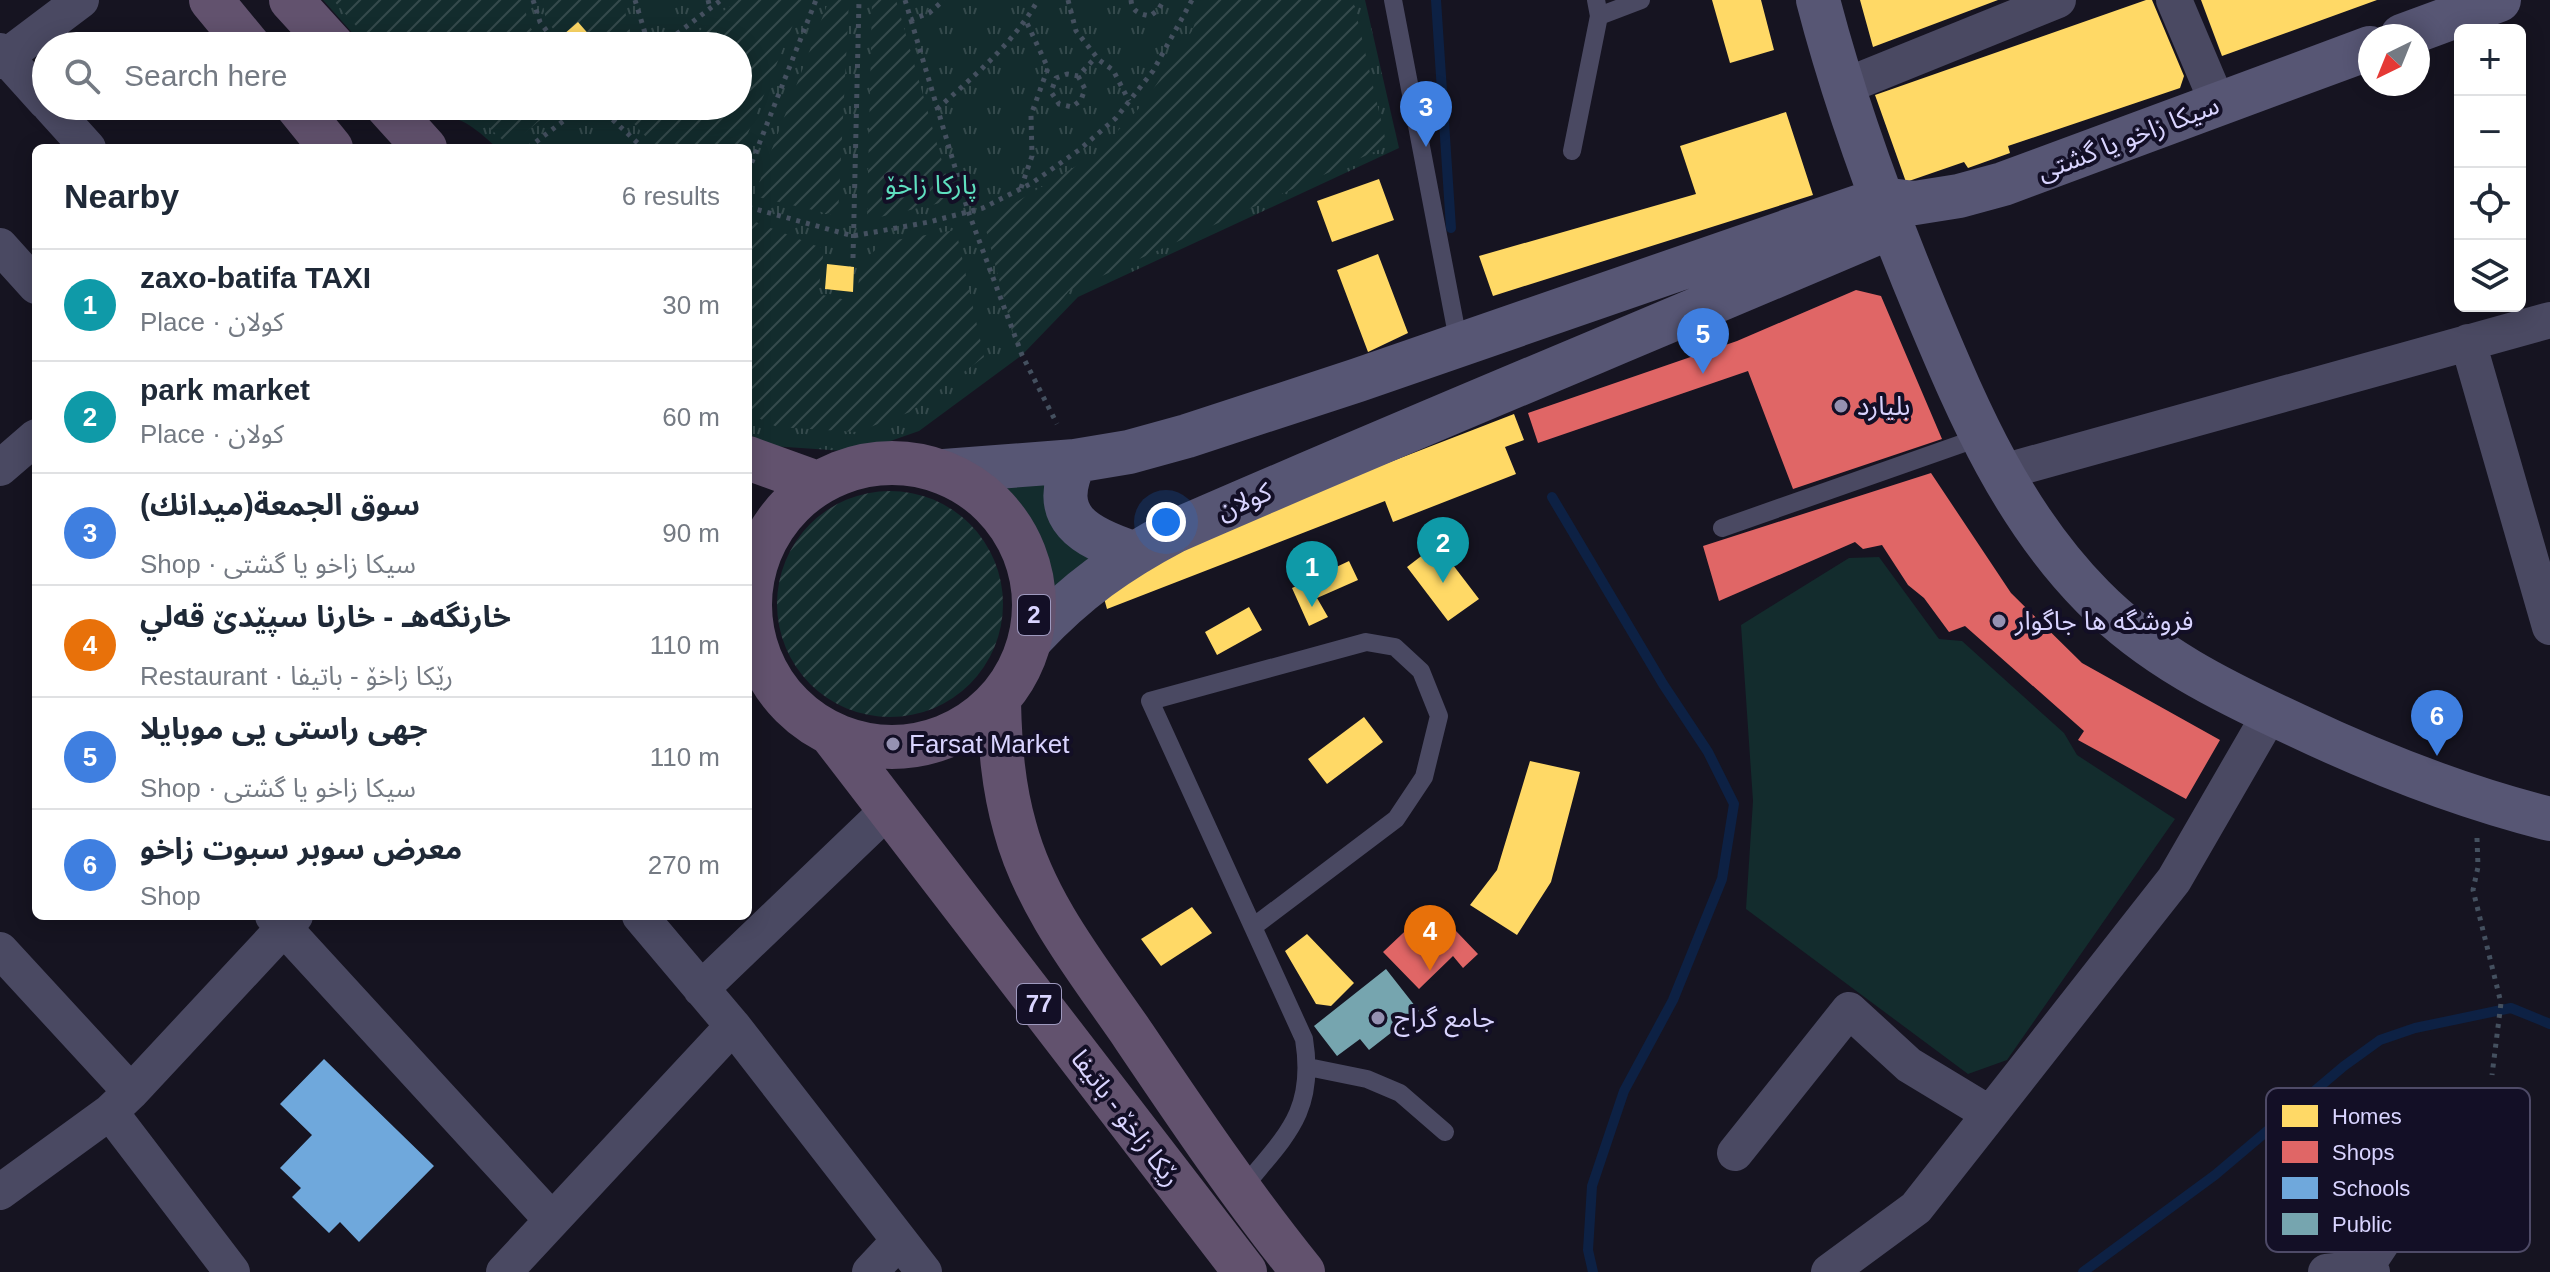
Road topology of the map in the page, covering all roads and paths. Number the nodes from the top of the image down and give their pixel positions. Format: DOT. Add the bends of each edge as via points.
graph roads {
  1 [pos="81,0"];
  2 [pos="211,0"];
  3 [pos="291,0"];
  4 [pos="533,0"];
  5 [pos="635,0"];
  6 [pos="708,0"];
  7 [pos="721,0"];
  8 [pos="816,0"];
  9 [pos="859,0"];
  10 [pos="905,0"];
  11 [pos="944,0"];
  12 [pos="1038,0"];
  13 [pos="1068,0"];
  14 [pos="1131,0"];
  15 [pos="1164,0"];
  16 [pos="1192,0"];
  17 [pos="1393,0"];
  18 [pos="1641,0"];
  19 [pos="1818,0"];
  20 [pos="2058,0"];
  21 [pos="2174,0"];
  22 [pos="2499,0"];
  23 [pos="710,8"];
  24 [pos="1598,8"];
  25 [pos="911,20"];
  26 [pos="1026,21"];
  27 [pos="2430,26"];
  28 [pos="36,32"];
  29 [pos="237,32"];
  30 [pos="320,32"];
  31 [pos="548,32"];
  32 [pos="644,32"];
  33 [pos="679,32"];
  34 [pos="32,35"];
  35 [pos="2358,52"];
  36 [pos="2,56"];
  37 [pos="1096,57"];
  38 [pos="1078,76"];
  39 [pos="32,87"];
  40 [pos="1843,87"];
  41 [pos="1129,101"];
  42 [pos="2218,104"];
  43 [pos="937,109"];
  44 [pos="63,120"];
  45 [pos="308,120"];
  46 [pos="400,120"];
  47 [pos="565,120"];
  48 [pos="613,120"];
  49 [pos="84,144"];
  50 [pos="328,144"];
  51 [pos="421,144"];
  52 [pos="533,144"];
  53 [pos="639,144"];
  54 [pos="1572,151"];
  55 [pos="752,162"];
  56 [pos="1021,189"];
  57 [pos="752,208"];
  58 [pos="968,211"];
  59 [pos="1886,213"];
  60 [pos="853,236"];
  61 [pos="2,254"];
  62 [pos="853,258"];
  63 [pos="32,282"];
  64 [pos="2550,320"];
  65 [pos="2468,342"];
  66 [pos="1459,345"];
  67 [pos="1554,371"];
  68 [pos="32,440"];
  69 [pos="1990,455"];
  70 [pos="752,459"];
  71 [pos="1075,461"];
  72 [pos="0,468"];
  73 [pos="944,471"];
  74 [pos="817,483"];
  75 [pos="1722,528"];
  76 [pos="1133,553"];
  77 [pos="752,581"];
  78 [pos="2550,627"];
  79 [pos="752,638"];
  80 [pos="1032,638"];
  81 [pos="999,702"];
  82 [pos="2270,714"];
  83 [pos="832,735"];
  84 [pos="2466,795"];
  85 [pos="889,809"];
  86 [pos="2546,827"];
  87 [pos="284,920"];
  88 [pos="643,920"];
  89 [pos="1253,927"];
  90 [pos="0,950"];
  91 [pos="701,989"];
  92 [pos="733,1026"];
  93 [pos="1308,1067"];
  94 [pos="2490,1088"];
  95 [pos="120,1102"];
  96 [pos="1990,1114"];
  97 [pos="1445,1132"];
  98 [pos="1735,1153"];
  99 [pos="0,1192"];
  100 [pos="1240,1192"];
  101 [pos="552,1220"];
  102 [pos="899,1241"];
  103 [pos="2380,1252"];
  104 [pos="2369,1270"];
  105 [pos="232,1272"];
  106 [pos="504,1272"];
  107 [pos="870,1272"];
  108 [pos="924,1272"];
  109 [pos="1245,1272"];
  110 [pos="1303,1272"];
  111 [pos="1829,1272"];
  112 [pos="2326,1272"];
  1 -- 28 [label="street"];
  2 -- 29 [label="highway"];
  3 -- 30 [label="highway"];
  4 -- 31 [label="path"];
  5 -- 32 [label="path"];
  6 -- 23 [label="path"];
  7 -- 23 [label="path"];
  8 -- 55 [label="path"];
  9 -- 60 [label="path"];
  10 -- 25 [label="path"];
  11 -- 25 [label="path"];
  12 -- 26 [label="path"];
  13 -- 37 [label="path" via="1076,31"];
  14 -- 15 [label="path" via="1136,12 1150,16"];
  16 -- 41 [label="path" via="1153,71"];
  17 -- 66 [label="lane"];
  18 -- 24 [label="lane"];
  19 -- 40 [label="main road"];
  20 -- 40 [label="street"];
  21 -- 42 [label="street"];
  22 -- 27 [label="main road"];
  23 -- 33 [label="path"];
  24 -- 54 [label="lane"];
  25 -- 43 [label="path"];
  26 -- 43 [label="path"];
  26 -- 56 [label="path" via="1048,68 1031,115 1032,156"];
  34 -- 36 [label="street"];
  35 -- 42 [label="main road, سیکا زاخو یا گشتى"];
  36 -- 39 [label="street"];
  37 -- 38 [label="path"];
  37 -- 41 [label="path" via="1113,70"];
  38 -- 38 [label="path" via="1085,89 1081,100 1072,107 1059,104 1051,92 1056,78"];
  40 -- 59 [label="main road"];
  41 -- 56 [label="path" via="1079,150"];
  42 -- 59 [label="main road, سیکا زاخو یا گشتى" via="2003,184"];
  43 -- 58 [label="path"];
  44 -- 49 [label="street"];
  45 -- 50 [label="highway"];
  46 -- 51 [label="highway"];
  47 -- 52 [label="path"];
  48 -- 53 [label="path"];
  56 -- 58 [label="path"];
  57 -- 60 [label="path"];
  58 -- 60 [label="path"];
  58 -- 71 [label="path" via="1022,355"];
  59 -- 66 [label="main road"];
  59 -- 67 [label="main road, سیکا زاخو یا گشتى"];
  59 -- 69 [label="main road"];
  60 -- 62 [label="path"];
  61 -- 63 [label="street"];
  64 -- 65 [label="street"];
  65 -- 69 [label="street"];
  65 -- 78 [label="street"];
  66 -- 71 [label="main road" via="1187,436"];
  67 -- 76 [label="main road, كولان" via="1434,418"];
  68 -- 72 [label="street"];
  69 -- 75 [label="lane"];
  69 -- 82 [label="main road" via="2027,519 2095,599 2177,665"];
  70 -- 74 [label="highway"];
  71 -- 73 [label="main road"];
  71 -- 76 [label="main road" via="1064,497 1070,515 1101,542"];
  73 -- 74 [label="highway, 2" via="901,462 857,466"];
  73 -- 80 [label="highway, 2" via="980,492 1015,533 1036,597"];
  74 -- 77 [label="highway, 2" via="783,512 759,551"];
  76 -- 80 [label="main road, كولان" via="1062,606"];
  79 -- 83 [label="highway, 2" via="770,679 797,712"];
  80 -- 81 [label="highway, 2" via="1020,672"];
  81 -- 83 [label="highway, 2" via="971,725 939,741 903,748 867,746"];
  81 -- 100 [label="highway, رێکا زاخۆ - باتیفا / 77" via="1001,766 1015,831 1040,892"];
  82 -- 84 [label="main road"];
  82 -- 96 [label="street" via="2174,880"];
  83 -- 85 [label="highway, رێکا زاخۆ - باتیفا / 77"];
  84 -- 86 [label="main road"];
  84 -- 94 [label="path" via="2479,846 2473,890 2501,1003"];
  85 -- 91 [label="street"];
  85 -- 109 [label="highway, رێکا زاخۆ - باتیفا / 77"];
  87 -- 95 [label="street"];
  87 -- 101 [label="street"];
  88 -- 91 [label="street"];
  89 -- 89 [label="lane" via="1396,819 1424,777 1439,716 1421,671 1395,647 1366,642 1150,701"];
  89 -- 93 [label="lane" via="1304,1039"];
  90 -- 95 [label="street"];
  91 -- 92 [label="street"];
  92 -- 101 [label="street"];
  92 -- 102 [label="street"];
  93 -- 97 [label="lane" via="1367,1079 1400,1093"];
  93 -- 100 [label="lane" via="1306,1095 1296,1121"];
  95 -- 99 [label="street"];
  95 -- 105 [label="street"];
  96 -- 98 [label="street" via="1909,1065 1849,1010"];
  96 -- 111 [label="street" via="1916,1208"];
  100 -- 110 [label="highway, رێکا زاخۆ - باتیفا / 77"];
  101 -- 106 [label="street"];
  102 -- 107 [label="street"];
  102 -- 108 [label="street"];
  103 -- 104 [label="street"];
  104 -- 112 [label="street"];
}
